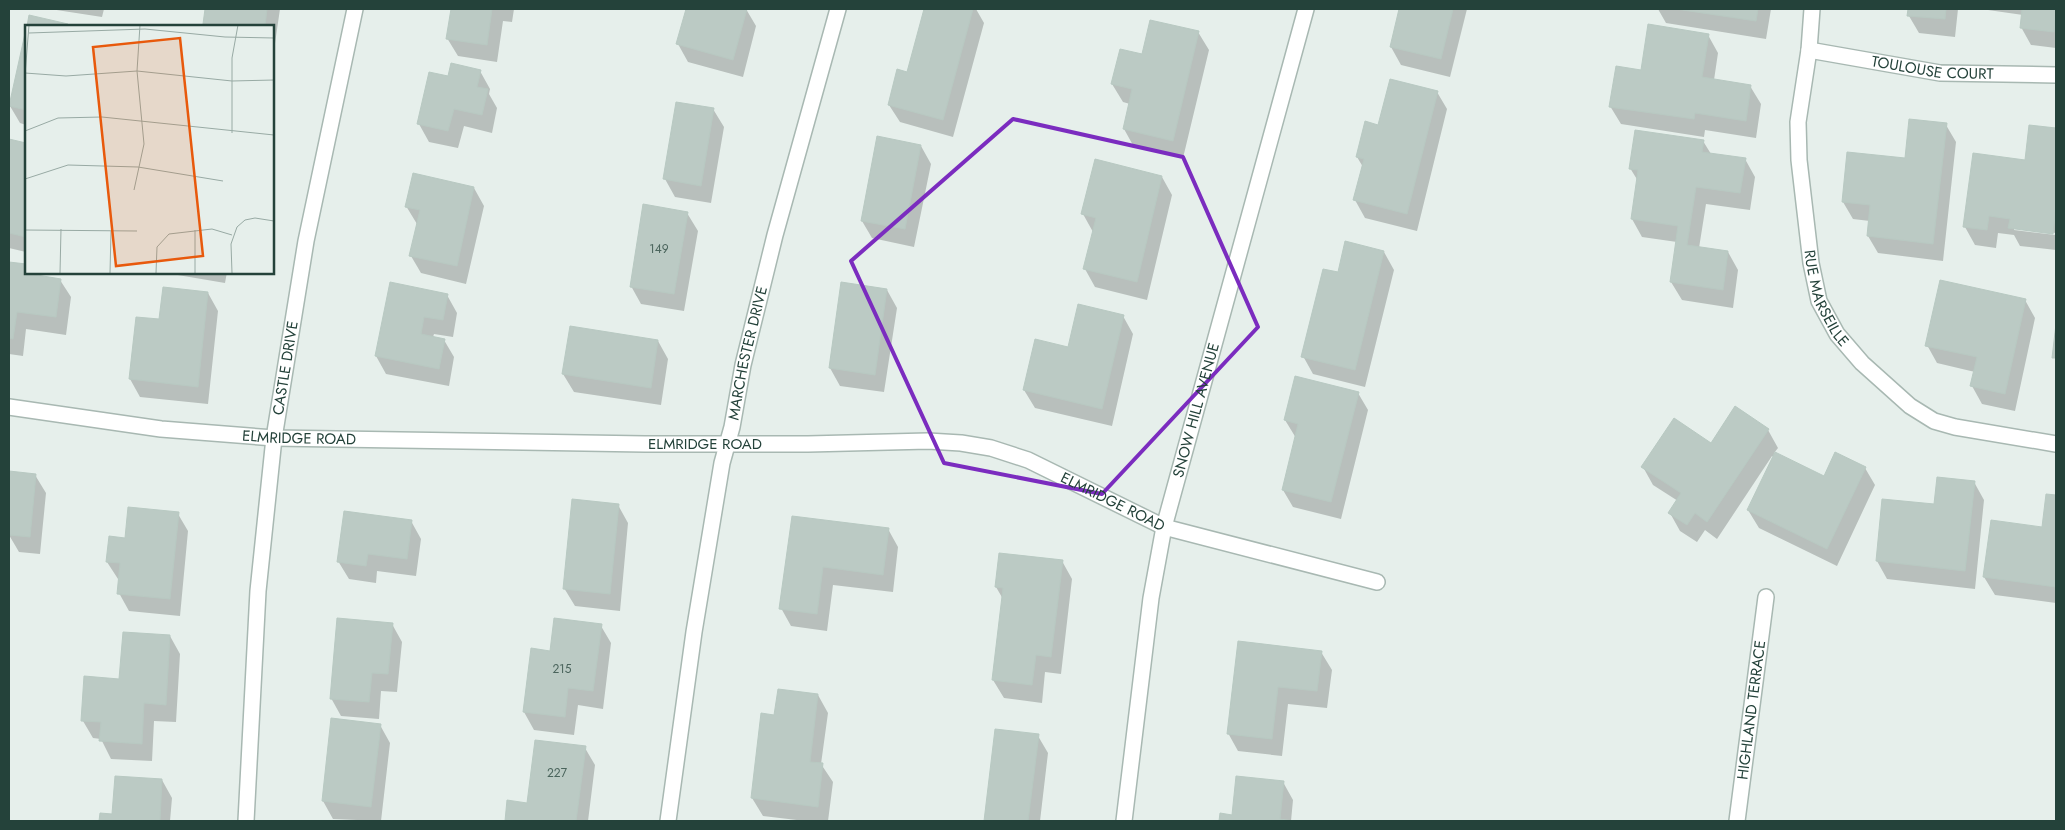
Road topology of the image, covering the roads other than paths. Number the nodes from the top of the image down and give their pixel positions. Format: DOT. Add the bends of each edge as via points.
graph roads {
  1 [pos="355,9"];
  2 [pos="838,9"];
  3 [pos="1306,9"];
  4 [pos="1812,9"];
  5 [pos="1809,50"];
  6 [pos="2056,76"];
  7 [pos="9,407"];
  8 [pos="274,438"];
  9 [pos="727,443"];
  10 [pos="2056,444"];
  11 [pos="1164,527"];
  12 [pos="1377,582"];
  13 [pos="1766,597"];
  14 [pos="246,821"];
  15 [pos="668,821"];
  16 [pos="1124,821"];
  17 [pos="1737,821"];
  1 -- 8 [label="street, CASTLE DRIVE" via="306,241"];
  2 -- 9 [label="street, MARCHESTER DRIVE" via="775,235"];
  3 -- 11 [label="street, SNOW HILL AVENUE"];
  4 -- 5 [label="street, RUE MARSEILLE"];
  5 -- 6 [label="street, TOULOUSE COURT" via="1940,73"];
  5 -- 10 [label="street, RUE MARSEILLE" via="1798,122 1798,160 1819,301 1837,334 1862,363 1910,406 1934,421"];
  7 -- 8 [label="street, ELMRIDGE ROAD" via="161,429"];
  8 -- 9 [label="street, ELMRIDGE ROAD"];
  8 -- 14 [label="street, CASTLE DRIVE" via="258,591"];
  9 -- 11 [label="street, ELMRIDGE ROAD" via="928,441 991,448 1028,460"];
  9 -- 15 [label="street, MARCHESTER DRIVE" via="694,632"];
  11 -- 12 [label="street, ELMRIDGE ROAD"];
  11 -- 16 [label="street, SNOW HILL AVENUE" via="1151,598"];
  13 -- 17 [label="street, HIGHLAND TERRACE"];
}
